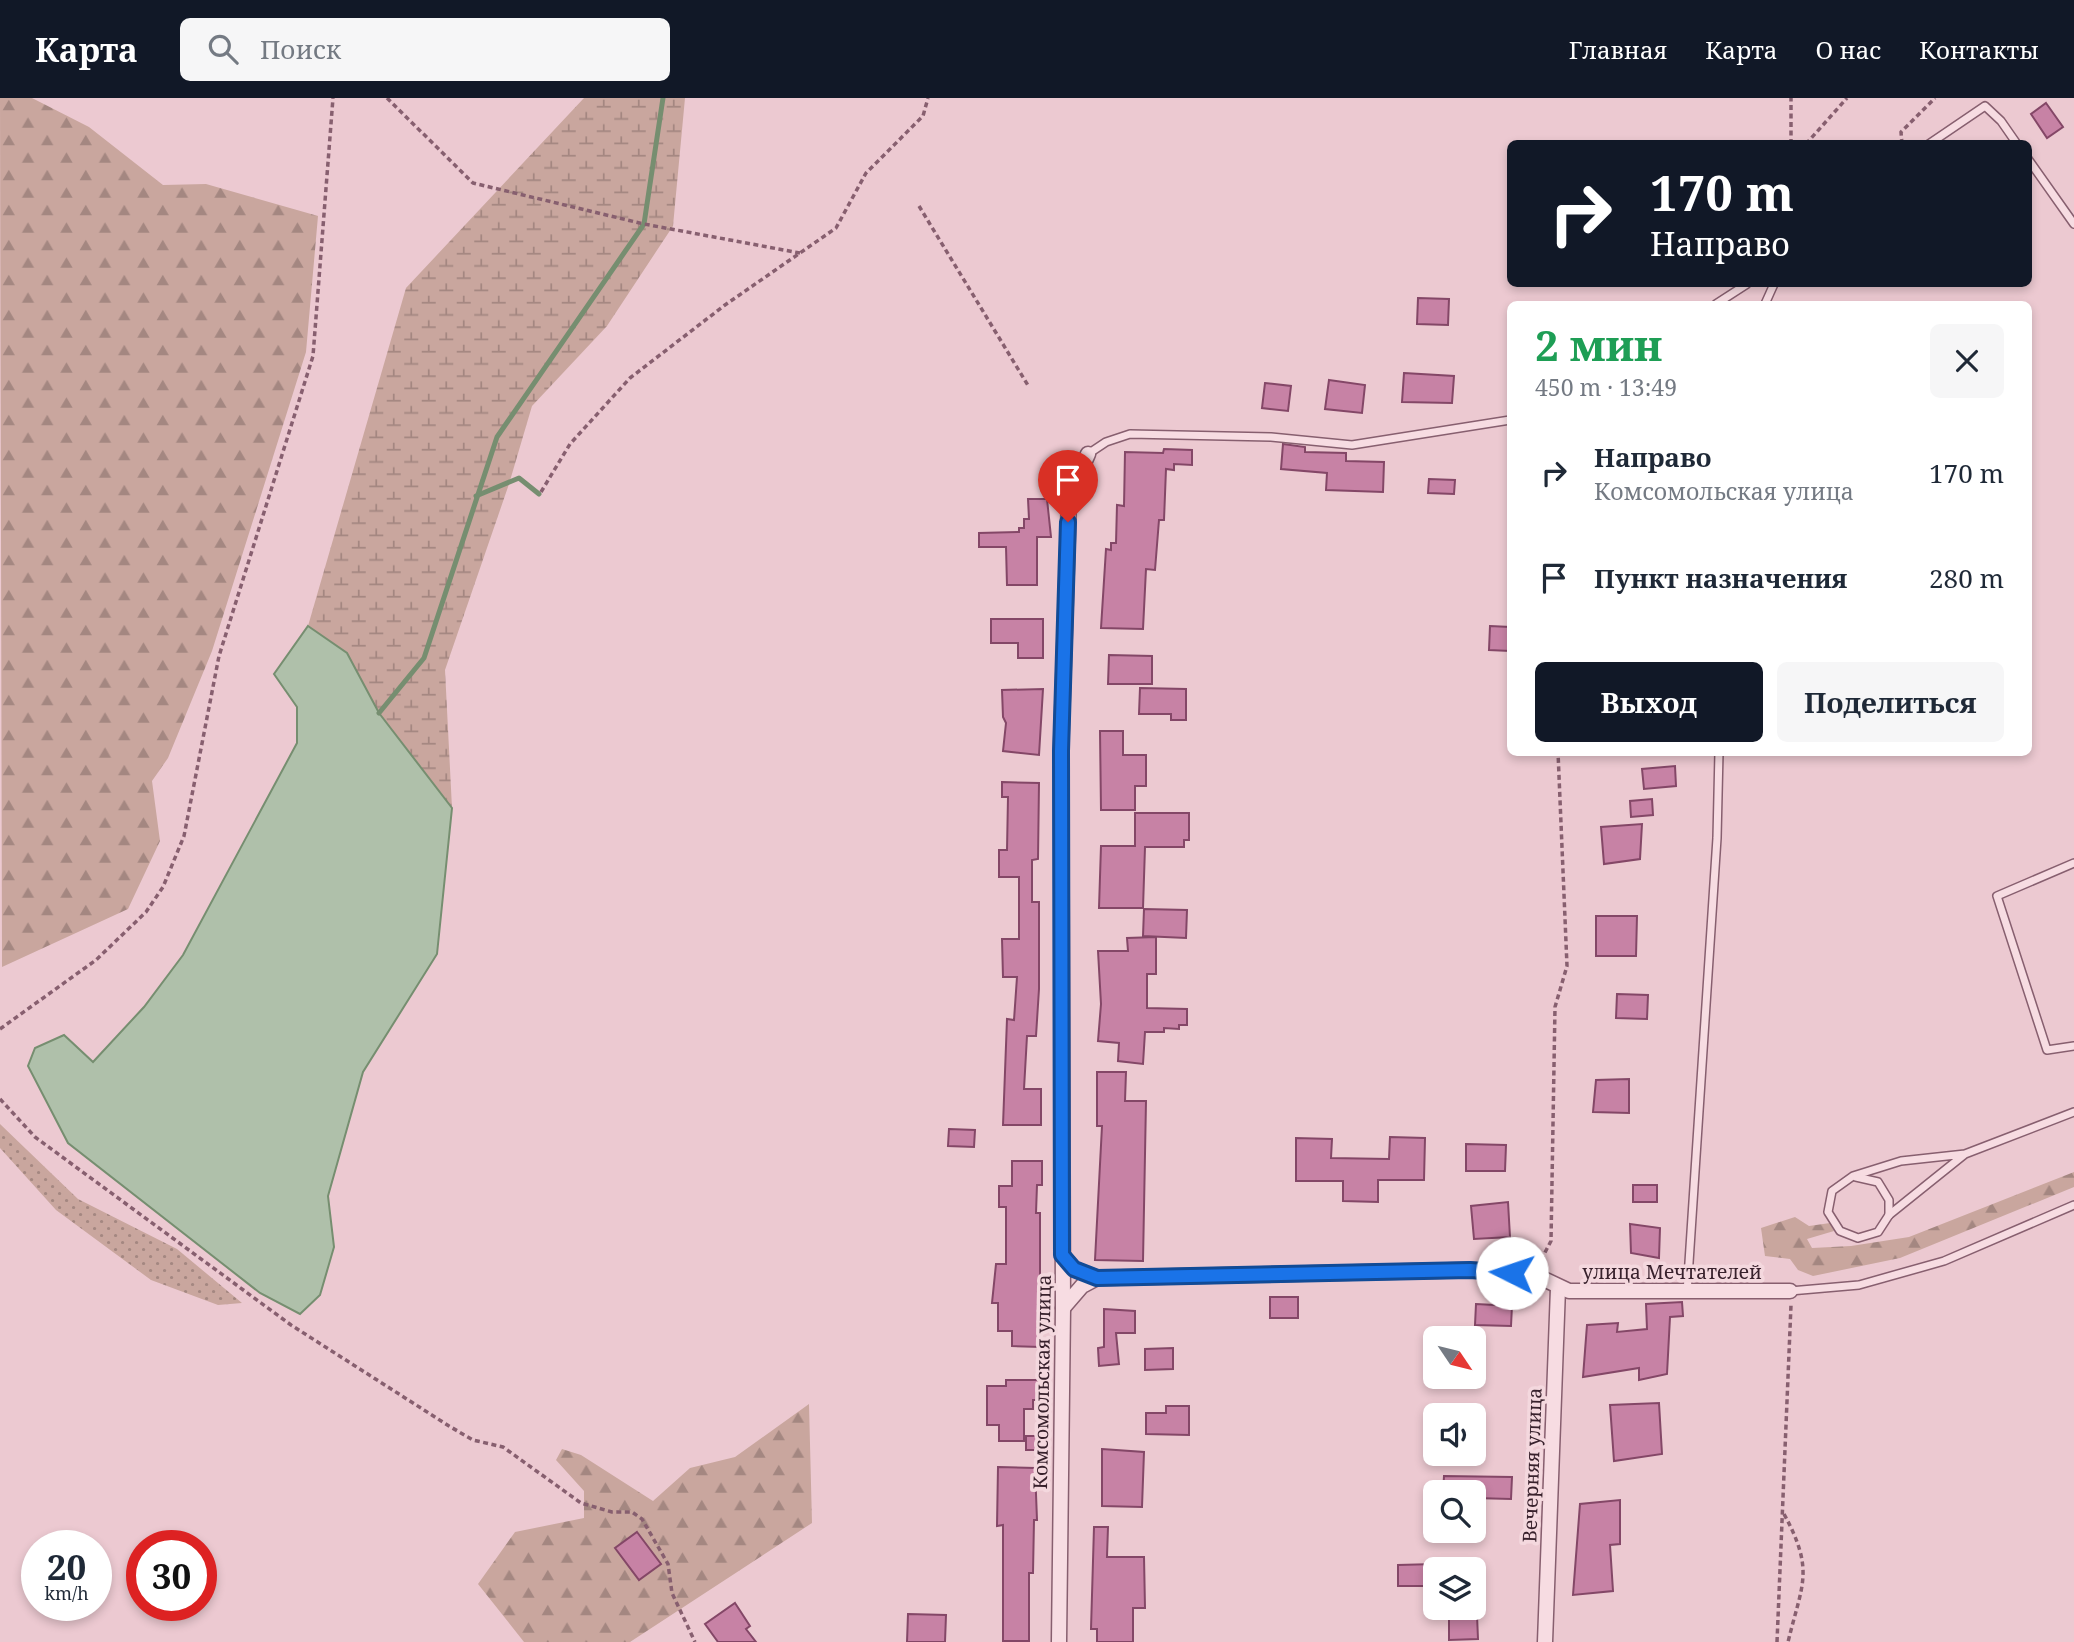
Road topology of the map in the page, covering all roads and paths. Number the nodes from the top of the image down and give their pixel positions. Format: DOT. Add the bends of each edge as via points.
graph roads {
  1 [pos="387,98"];
  2 [pos="928,98"];
  3 [pos="1791,98"];
  4 [pos="1847,98"];
  5 [pos="1935,98"];
  6 [pos="333,99"];
  7 [pos="1791,140"];
  8 [pos="1810,140"];
  9 [pos="1901,140"];
  10 [pos="1935,140"];
  11 [pos="2014,140"];
  12 [pos="2032,165"];
  13 [pos="919,206"];
  14 [pos="2074,224"];
  15 [pos="800,253"];
  16 [pos="1742,287"];
  17 [pos="1721,301"];
  18 [pos="1029,387"];
  19 [pos="1507,420"];
  20 [pos="1088,454"];
  21 [pos="541,492"];
  22 [pos="1558,756"];
  23 [pos="1719,756"];
  24 [pos="2074,863"];
  25 [pos="0,1029"];
  26 [pos="2074,1046"];
  27 [pos="0,1099"];
  28 [pos="2074,1112"];
  29 [pos="1965,1154"];
  30 [pos="1853,1176"];
  31 [pos="2074,1205"];
  32 [pos="1889,1215"];
  33 [pos="1062,1255"];
  34 [pos="1533,1275"];
  35 [pos="1097,1278"];
  36 [pos="1558,1289"];
  37 [pos="1790,1291"];
  38 [pos="1687,1293"];
  39 [pos="1063,1308"];
  40 [pos="1783,1512"];
  41 [pos="695,1642"];
  42 [pos="1059,1642"];
  43 [pos="1545,1642"];
  44 [pos="1777,1642"];
  45 [pos="1788,1642"];
  1 -- 15 [label="path" via="473,183 644,224"];
  2 -- 15 [label="path" via="923,116 866,173 836,228"];
  3 -- 7 [label="path"];
  4 -- 8 [label="path"];
  5 -- 9 [label="path" via="1900,132"];
  6 -- 25 [label="path" via="313,356 219,656 184,836 163,887 146,912 96,960"];
  10 -- 11 [label="lane" via="1985,106"];
  12 -- 14 [label="lane"];
  13 -- 18 [label="path"];
  15 -- 21 [label="path" via="630,378 570,444"];
  16 -- 17 [label="lane"];
  19 -- 20 [label="lane" via="1352,445 1271,437 1130,434"];
  20 -- 33 [label="street, Комсомольская улица" via="1069,497 1061,751"];
  22 -- 34 [label="path" via="1567,966 1555,1007 1551,1241"];
  23 -- 38 [label="lane"];
  24 -- 26 [label="lane" via="1997,896 2047,1051"];
  27 -- 41 [label="path" via="35,1138 291,1325 473,1440 503,1447 581,1503 632,1512 642,1519 668,1563 672,1593"];
  28 -- 29 [label="lane"];
  29 -- 30 [label="lane" via="1900,1161"];
  29 -- 32 [label="lane"];
  30 -- 32 [label="lane" via="1878,1182 1889,1200"];
  30 -- 32 [label="lane" via="1832,1191 1828,1212 1840,1231 1858,1238 1868,1235 1878,1231"];
  31 -- 37 [label="lane" via="1944,1261 1858,1285"];
  33 -- 35 [label="street" via="1074,1269"];
  33 -- 39 [label="street, Комсомольская улица"];
  34 -- 35 [label="street, улица Мечтателей" via="1470,1270"];
  34 -- 36 [label="street, улица Мечтателей"];
  35 -- 39 [label="street" via="1082,1286"];
  36 -- 38 [label="street, улица Мечтателей"];
  36 -- 43 [label="street, Вечерняя улица"];
  37 -- 38 [label="street, улица Мечтателей"];
  37 -- 40 [label="path"];
  39 -- 42 [label="street, Комсомольская улица"];
  40 -- 44 [label="path"];
  40 -- 45 [label="path" via="1800,1544 1805,1578"];
}
